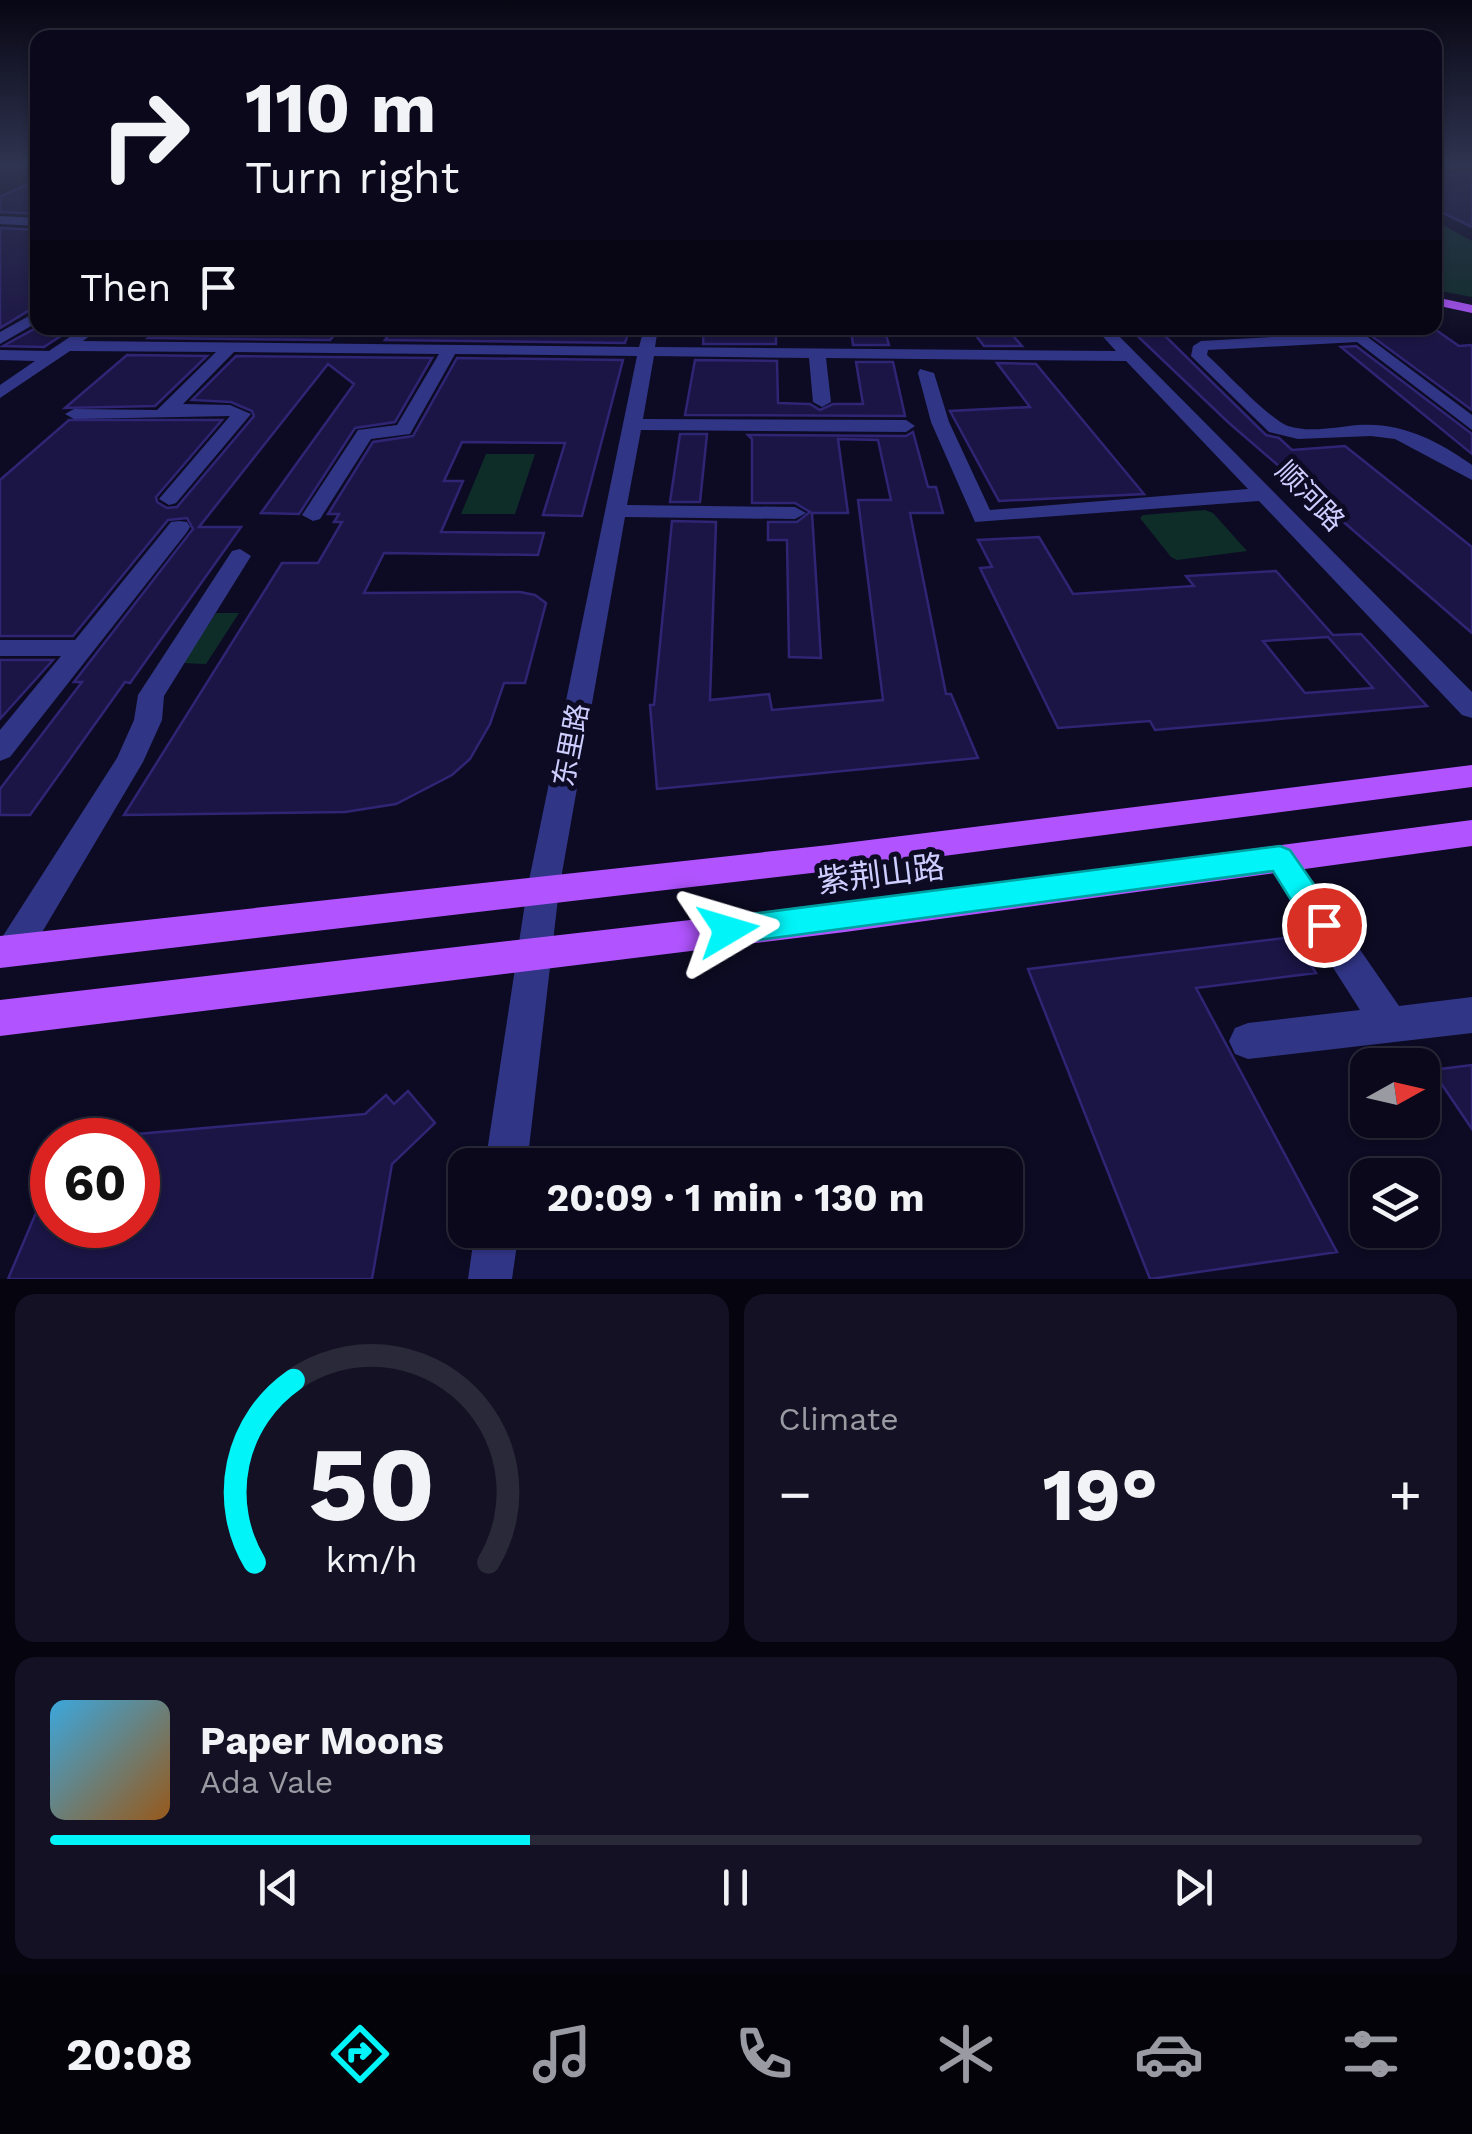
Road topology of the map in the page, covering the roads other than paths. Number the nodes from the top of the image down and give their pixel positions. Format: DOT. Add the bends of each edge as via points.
graph roads {
  1 [pos="1442,302"];
  2 [pos="1472,309"];
  3 [pos="1442,312"];
  4 [pos="1472,318"];
  5 [pos="30,320"];
  6 [pos="83,335"];
  7 [pos="355,335"];
  8 [pos="1110,335"];
  9 [pos="224,336"];
  10 [pos="649,339"];
  11 [pos="0,340"];
  12 [pos="344,348"];
  13 [pos="450,349"];
  14 [pos="62,351"];
  15 [pos="818,352"];
  16 [pos="0,356"];
  17 [pos="1130,356"];
  18 [pos="926,374"];
  19 [pos="0,393"];
  20 [pos="1440,398"];
  21 [pos="1472,398"];
  22 [pos="822,402"];
  23 [pos="168,409"];
  24 [pos="74,414"];
  25 [pos="632,424"];
  26 [pos="1472,424"];
  27 [pos="906,426"];
  28 [pos="1472,474"];
  29 [pos="1268,494"];
  30 [pos="169,499"];
  31 [pos="616,510"];
  32 [pos="794,514"];
  33 [pos="313,515"];
  34 [pos="179,527"];
  35 [pos="240,556"];
  36 [pos="0,648"];
  37 [pos="81,648"];
  38 [pos="1472,708"];
  39 [pos="0,750"];
  40 [pos="1472,776"];
  41 [pos="1472,833"];
  42 [pos="1280,858"];
  43 [pos="543,890"];
  44 [pos="6,951"];
  45 [pos="535,954"];
  46 [pos="1472,1014"];
  47 [pos="0,1018"];
  48 [pos="1390,1024"];
  49 [pos="1248,1041"];
  50 [pos="508,1148"];
  51 [pos="494,1248"];
  52 [pos="490,1279"];
  1 -- 2 [label="main road"];
  3 -- 4 [label="main road"];
  5 -- 11 [label="street"];
  6 -- 14 [label="street"];
  7 -- 12 [label="street"];
  8 -- 17 [label="street, 顺河路"];
  9 -- 12 [label="street"];
  9 -- 14 [label="street"];
  9 -- 23 [label="street"];
  10 -- 13 [label="street"];
  10 -- 15 [label="street"];
  10 -- 25 [label="street, 东里路"];
  12 -- 13 [label="street"];
  13 -- 33 [label="street" via="403,430 365,434"];
  14 -- 16 [label="street"];
  14 -- 19 [label="street"];
  15 -- 17 [label="street"];
  15 -- 22 [label="street"];
  17 -- 29 [label="street, 顺河路"];
  18 -- 29 [label="street" via="983,517"];
  20 -- 21 [label="street"];
  20 -- 26 [label="street"];
  20 -- 28 [label="street" via="1361,337 1210,344 1198,356 1290,435 1400,434"];
  23 -- 24 [label="street" via="162,415"];
  23 -- 30 [label="street" via="242,414"];
  25 -- 27 [label="street"];
  25 -- 31 [label="street, 东里路"];
  29 -- 38 [label="street, 顺河路"];
  31 -- 32 [label="street"];
  31 -- 43 [label="street, 东里路"];
  34 -- 37 [label="street"];
  35 -- 44 [label="street" via="151,695 129,762"];
  36 -- 37 [label="street"];
  37 -- 39 [label="street"];
  40 -- 43 [label="main road, 紫荆山路"];
  41 -- 42 [label="main road, 紫荆山路"];
  42 -- 45 [label="main road, 紫荆山路"];
  42 -- 48 [label="street"];
  43 -- 44 [label="main road, 紫荆山路"];
  43 -- 45 [label="street, 东里路"];
  45 -- 47 [label="main road, 紫荆山路"];
  45 -- 50 [label="street, 东里路"];
  46 -- 48 [label="street"];
  48 -- 49 [label="street"];
  51 -- 52 [label="street"];
}
